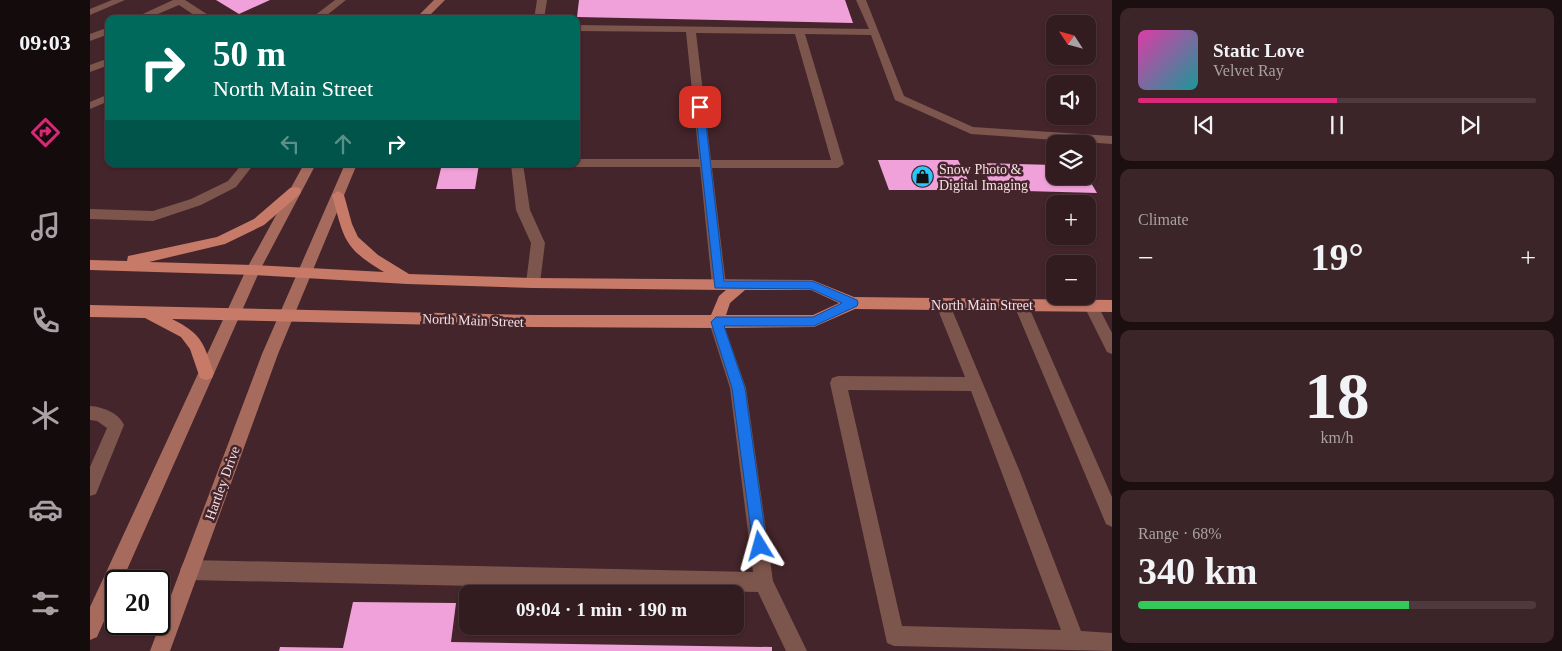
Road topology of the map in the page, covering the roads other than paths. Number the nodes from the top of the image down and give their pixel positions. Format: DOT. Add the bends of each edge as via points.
graph roads {
  1 [pos="120,0"];
  2 [pos="179,0"];
  3 [pos="341,0"];
  4 [pos="440,0"];
  5 [pos="542,0"];
  6 [pos="861,0"];
  7 [pos="90,12"];
  8 [pos="146,15"];
  9 [pos="202,15"];
  10 [pos="320,15"];
  11 [pos="424,15"];
  12 [pos="540,15"];
  13 [pos="580,28"];
  14 [pos="691,30"];
  15 [pos="799,31"];
  16 [pos="105,32"];
  17 [pos="875,32"];
  18 [pos="90,38"];
  19 [pos="105,63"];
  20 [pos="90,69"];
  21 [pos="105,99"];
  22 [pos="90,106"];
  23 [pos="1112,140"];
  24 [pos="580,163"];
  25 [pos="706,165"];
  26 [pos="246,167"];
  27 [pos="308,167"];
  28 [pos="350,167"];
  29 [pos="517,167"];
  30 [pos="295,191"];
  31 [pos="338,195"];
  32 [pos="90,214"];
  33 [pos="90,265"];
  34 [pos="105,266"];
  35 [pos="253,270"];
  36 [pos="304,274"];
  37 [pos="407,279"];
  38 [pos="533,283"];
  39 [pos="742,284"];
  40 [pos="719,285"];
  41 [pos="853,303"];
  42 [pos="943,305"];
  43 [pos="1020,305"];
  44 [pos="1091,306"];
  45 [pos="1112,306"];
  46 [pos="90,311"];
  47 [pos="147,313"];
  48 [pos="232,315"];
  49 [pos="286,316"];
  50 [pos="716,322"];
  51 [pos="1112,348"];
  52 [pos="206,373"];
  53 [pos="976,384"];
  54 [pos="90,413"];
  55 [pos="90,488"];
  56 [pos="1112,518"];
  57 [pos="190,570"];
  58 [pos="764,582"];
  59 [pos="92,622"];
  60 [pos="1075,641"];
  61 [pos="1112,642"];
  62 [pos="160,651"];
  63 [pos="797,651"];
  1 -- 7 [label="lane"];
  2 -- 8 [label="lane"];
  2 -- 9 [label="lane"];
  3 -- 10 [label="lane"];
  4 -- 11 [label="street"];
  5 -- 12 [label="lane"];
  6 -- 17 [label="lane"];
  13 -- 14 [label="lane"];
  14 -- 15 [label="lane"];
  14 -- 25 [label="lane"];
  15 -- 17 [label="lane"];
  15 -- 25 [label="lane" via="838,164"];
  16 -- 18 [label="lane"];
  17 -- 23 [label="lane" via="899,98 970,130"];
  19 -- 20 [label="lane"];
  21 -- 22 [label="lane"];
  24 -- 25 [label="lane"];
  25 -- 40 [label="lane"];
  26 -- 32 [label="lane" via="232,184 196,202 153,216"];
  27 -- 30 [label="street"];
  28 -- 31 [label="street, Hartley Drive"];
  29 -- 38 [label="lane" via="523,210 538,243"];
  30 -- 34 [label="main road" via="259,222 220,241"];
  30 -- 35 [label="street"];
  31 -- 36 [label="street, Hartley Drive"];
  31 -- 37 [label="main road" via="349,234 380,264"];
  33 -- 34 [label="main road, North Main Street"];
  34 -- 35 [label="main road, North Main Street"];
  35 -- 36 [label="main road, North Main Street"];
  35 -- 48 [label="street"];
  36 -- 37 [label="main road, North Main Street"];
  36 -- 49 [label="street, Hartley Drive"];
  37 -- 38 [label="main road, North Main Street"];
  38 -- 40 [label="main road, North Main Street"];
  39 -- 40 [label="main road, North Main Street"];
  39 -- 41 [label="main road, North Main Street" via="812,285"];
  39 -- 50 [label="main road" via="724,300"];
  41 -- 42 [label="main road, North Main Street"];
  41 -- 50 [label="main road, North Main Street" via="814,321"];
  42 -- 43 [label="main road, North Main Street"];
  42 -- 53 [label="lane"];
  43 -- 44 [label="main road, North Main Street"];
  43 -- 56 [label="lane"];
  44 -- 45 [label="main road, North Main Street"];
  44 -- 51 [label="lane"];
  46 -- 47 [label="main road, North Main Street"];
  47 -- 48 [label="main road, North Main Street"];
  47 -- 52 [label="main road" via="186,333 197,346"];
  48 -- 49 [label="main road, North Main Street"];
  48 -- 52 [label="street"];
  49 -- 50 [label="main road, North Main Street"];
  49 -- 57 [label="street, Hartley Drive"];
  50 -- 58 [label="lane" via="738,388"];
  52 -- 59 [label="street"];
  53 -- 60 [label="lane"];
  53 -- 60 [label="lane" via="838,383 894,636"];
  54 -- 55 [label="lane" via="100,414 116,425"];
  57 -- 58 [label="lane"];
  57 -- 62 [label="street, Hartley Drive"];
  58 -- 63 [label="lane"];
  60 -- 61 [label="lane"];
}
